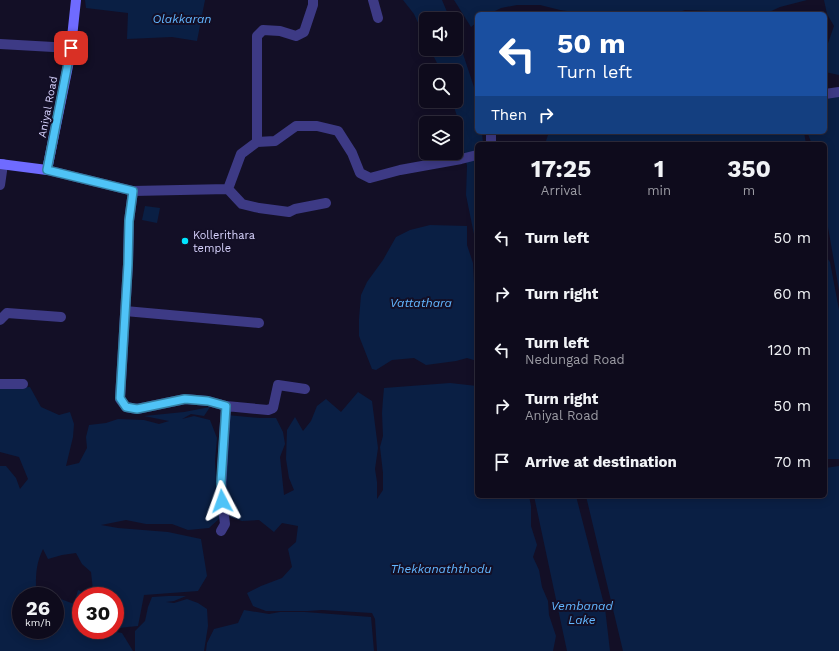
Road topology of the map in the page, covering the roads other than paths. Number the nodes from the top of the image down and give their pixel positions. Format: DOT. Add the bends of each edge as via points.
graph roads {
  1 [pos="76,0"];
  2 [pos="313,0"];
  3 [pos="373,0"];
  4 [pos="378,18"];
  5 [pos="0,44"];
  6 [pos="71,48"];
  7 [pos="839,92"];
  8 [pos="827,94"];
  9 [pos="257,142"];
  10 [pos="475,156"];
  11 [pos="2,164"];
  12 [pos="47,170"];
  13 [pos="0,185"];
  14 [pos="228,189"];
  15 [pos="133,191"];
  16 [pos="326,203"];
  17 [pos="125,311"];
  18 [pos="61,317"];
  19 [pos="0,320"];
  20 [pos="259,323"];
  21 [pos="0,384"];
  22 [pos="23,384"];
  23 [pos="305,389"];
  24 [pos="226,406"];
  25 [pos="221,530"];
  1 -- 6 [label="main road, Aniyal Road"];
  2 -- 9 [label="street" via="304,32 296,36 280,31 262,30 257,36"];
  3 -- 4 [label="street"];
  5 -- 6 [label="street"];
  6 -- 12 [label="main road, Aniyal Road"];
  7 -- 8 [label="street"];
  9 -- 10 [label="street" via="276,141 296,126 317,126 338,131 352,152 360,173 370,178"];
  9 -- 14 [label="street" via="241,154"];
  11 -- 12 [label="main road"];
  11 -- 13 [label="street"];
  12 -- 15 [label="street"];
  14 -- 15 [label="street"];
  14 -- 16 [label="street" via="242,204 259,208 289,212"];
  15 -- 17 [label="street"];
  17 -- 20 [label="street"];
  17 -- 24 [label="street" via="120,398 126,407 137,409 185,399"];
  18 -- 19 [label="street" via="7,313"];
  21 -- 22 [label="street"];
  23 -- 24 [label="street" via="278,385 273,408 268,410"];
  24 -- 25 [label="street" via="221,483 225,524"];
}
